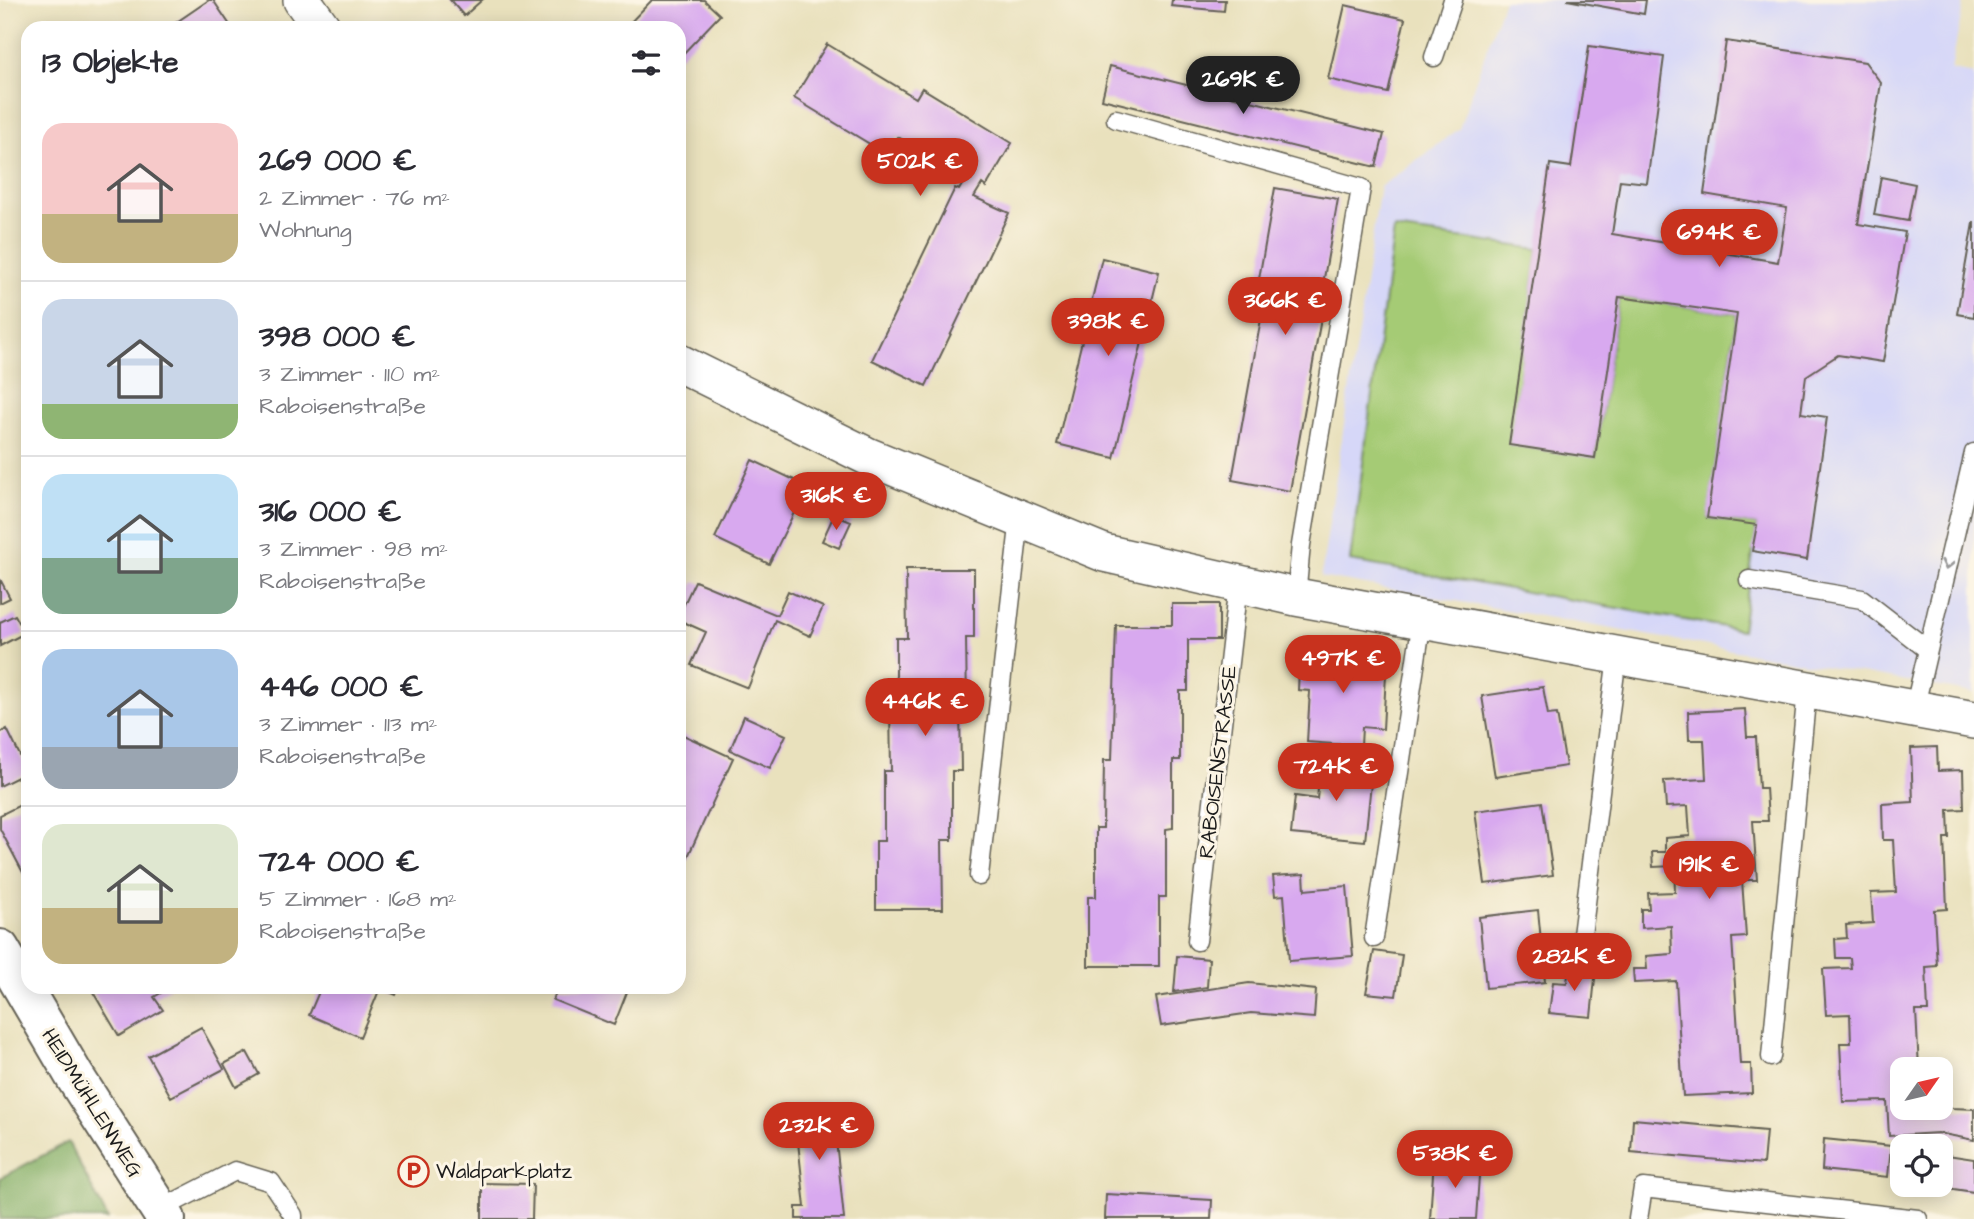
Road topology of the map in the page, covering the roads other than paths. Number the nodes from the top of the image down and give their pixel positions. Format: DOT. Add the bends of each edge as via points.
graph roads {
  1 [pos="302,0"];
  2 [pos="1453,0"];
  3 [pos="317,21"];
  4 [pos="1434,57"];
  5 [pos="1116,119"];
  6 [pos="686,368"];
  7 [pos="1974,453"];
  8 [pos="1020,518"];
  9 [pos="1749,580"];
  10 [pos="1238,584"];
  11 [pos="1296,597"];
  12 [pos="1422,620"];
  13 [pos="1928,650"];
  14 [pos="1617,656"];
  15 [pos="1807,691"];
  16 [pos="1914,710"];
  17 [pos="1974,720"];
  18 [pos="979,876"];
  19 [pos="1374,939"];
  20 [pos="1197,941"];
  21 [pos="0,949"];
  22 [pos="1579,959"];
  23 [pos="21,985"];
  24 [pos="26,994"];
  25 [pos="1771,1056"];
  26 [pos="162,1214"];
  27 [pos="293,1219"];
  28 [pos="1638,1219"];
  29 [pos="1918,1219"];
  1 -- 3 [label="street"];
  2 -- 4 [label="lane"];
  5 -- 11 [label="lane" via="1361,188"];
  6 -- 8 [label="street" via="867,456"];
  7 -- 13 [label="lane, one-way"];
  8 -- 10 [label="street" via="1104,553"];
  8 -- 18 [label="lane"];
  9 -- 13 [label="lane" via="1862,599"];
  10 -- 11 [label="street"];
  10 -- 20 [label="lane, RABOISENSTRASSE"];
  11 -- 12 [label="street"];
  12 -- 14 [label="street"];
  12 -- 19 [label="lane"];
  13 -- 16 [label="lane"];
  14 -- 15 [label="street"];
  14 -- 22 [label="lane"];
  15 -- 16 [label="street"];
  15 -- 25 [label="lane"];
  16 -- 17 [label="street"];
  21 -- 23 [label="street, HEIDMÜHLENWEG"];
  24 -- 26 [label="street, HEIDMÜHLENWEG"];
  26 -- 27 [label="lane" via="235,1171 271,1182"];
  28 -- 29 [label="lane" via="1643,1188"];
}
